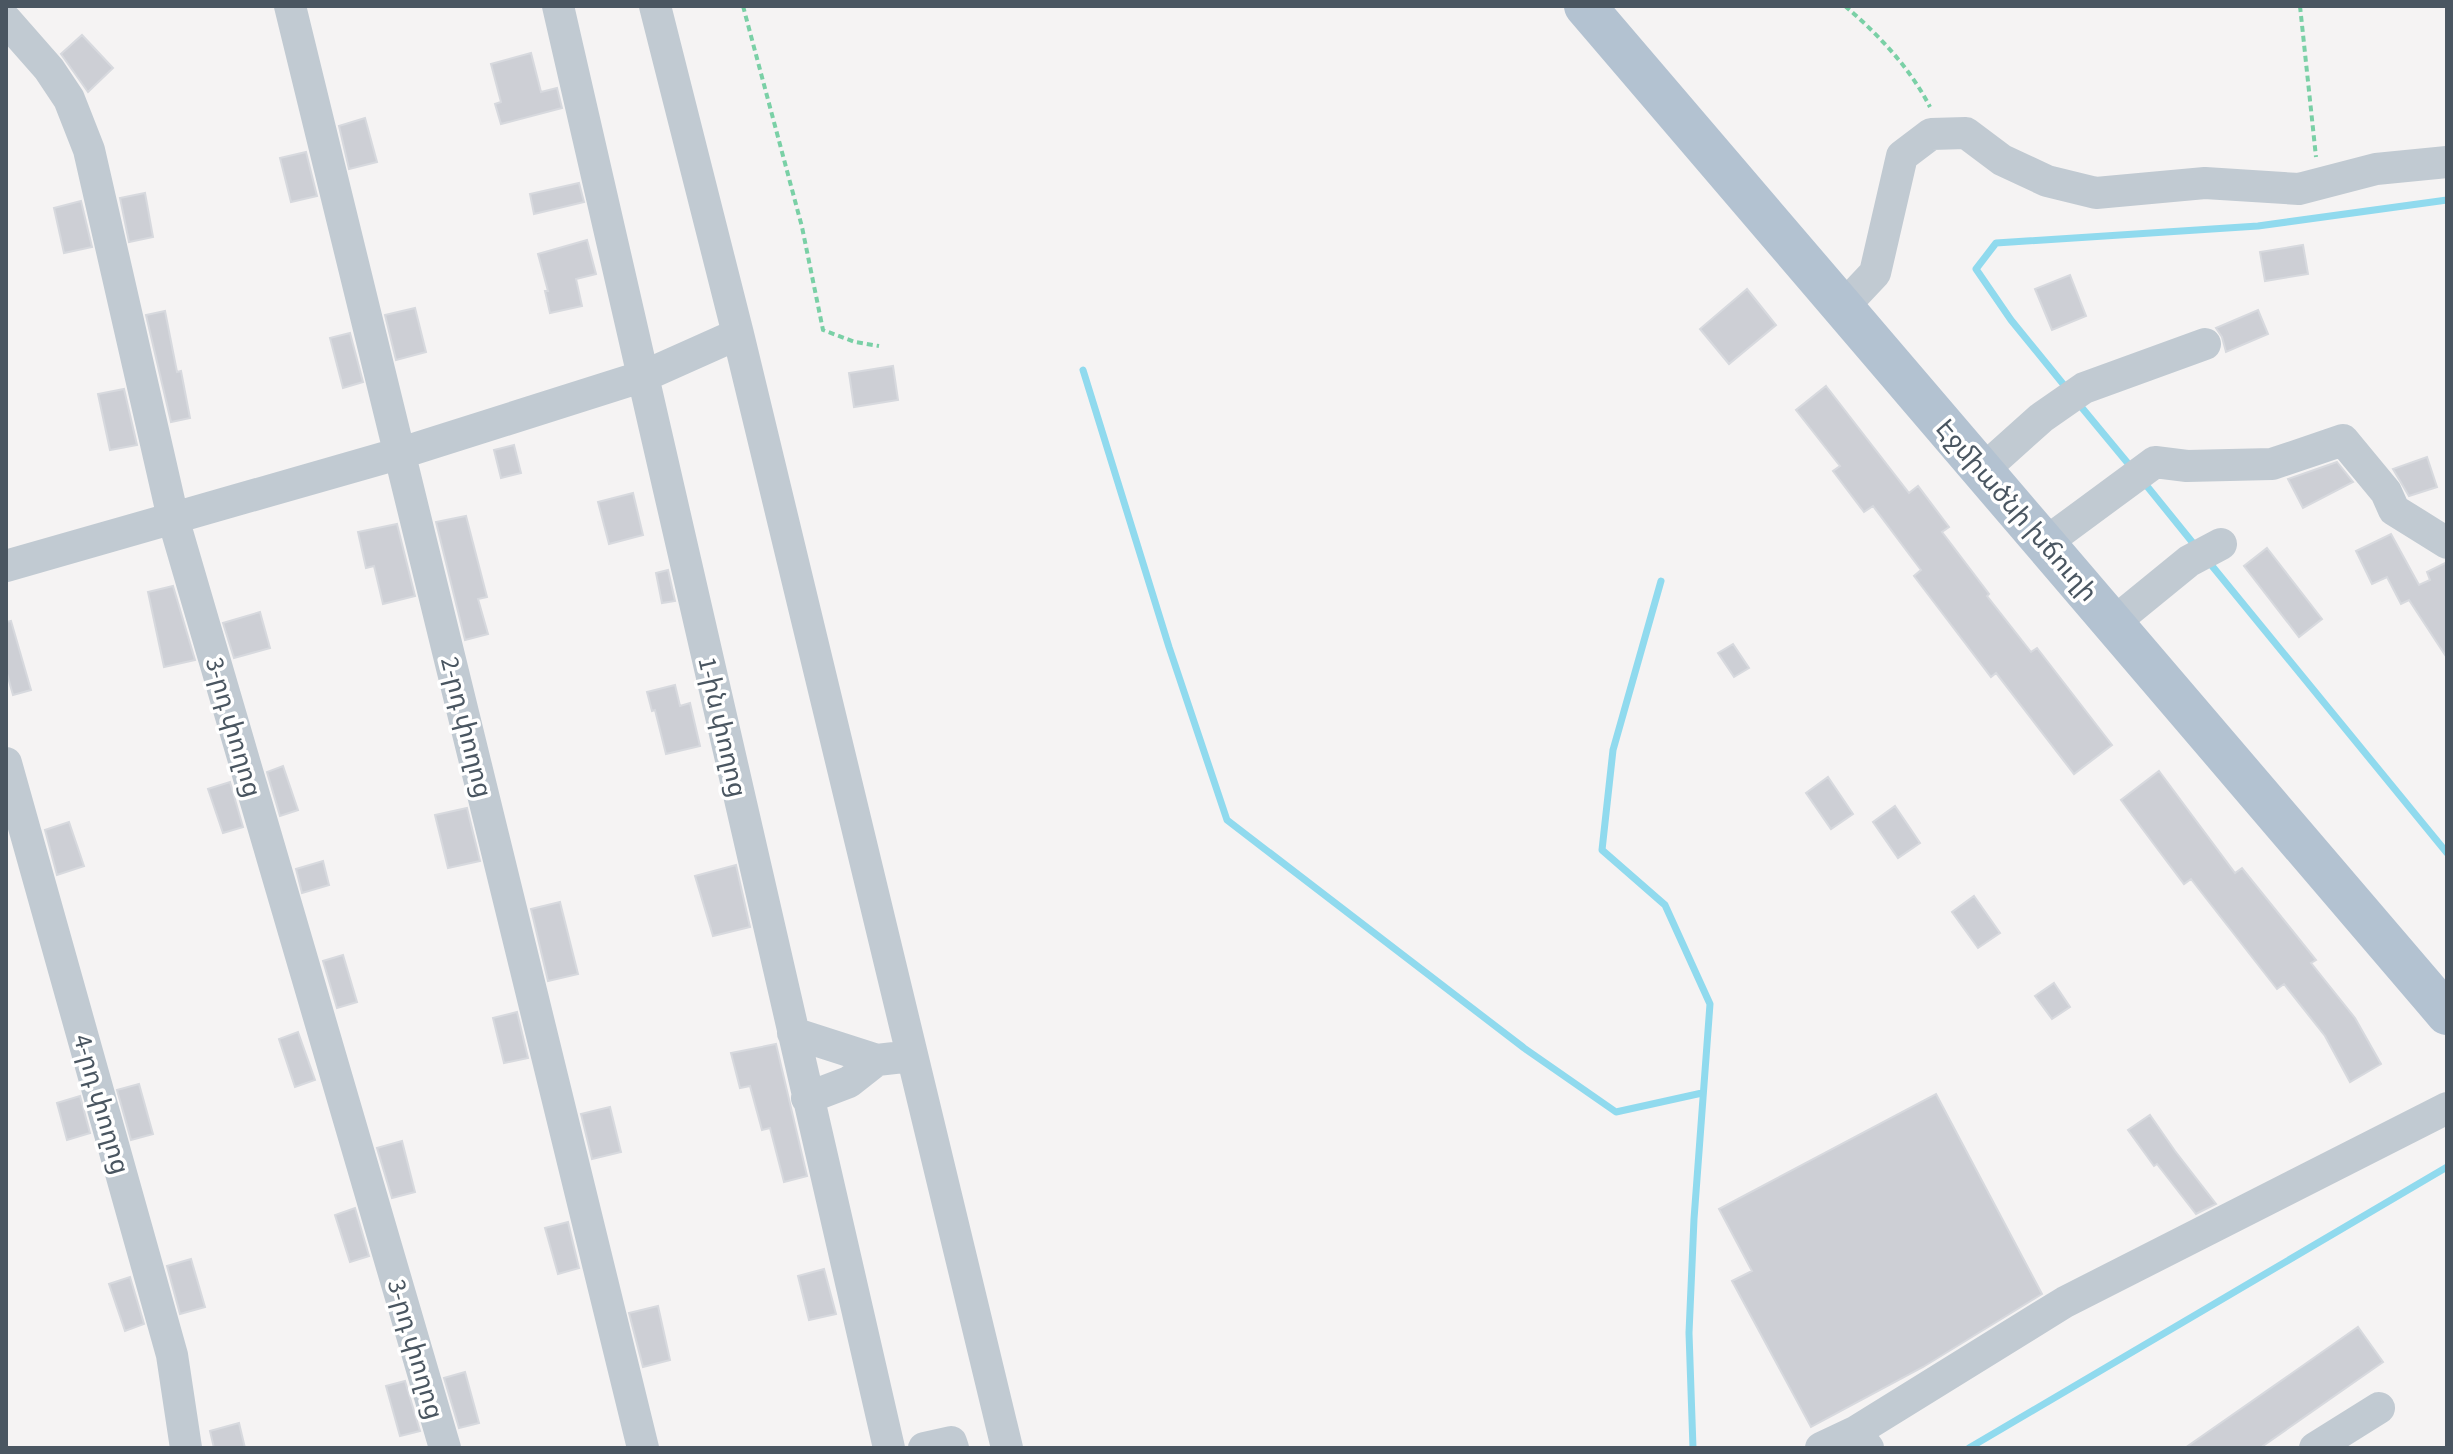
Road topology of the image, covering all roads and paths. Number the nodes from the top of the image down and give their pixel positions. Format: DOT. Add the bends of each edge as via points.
graph roads {
  1 [pos="290,6"];
  2 [pos="558,6"];
  3 [pos="655,6"];
  4 [pos="743,6"];
  5 [pos="1585,6"];
  6 [pos="1845,6"];
  7 [pos="2300,6"];
  8 [pos="6,20"];
  9 [pos="1931,134"];
  10 [pos="2447,162"];
  11 [pos="2319,184"];
  12 [pos="1843,307"];
  13 [pos="738,334"];
  14 [pos="2205,344"];
  15 [pos="879,346"];
  16 [pos="644,376"];
  17 [pos="401,453"];
  18 [pos="1983,470"];
  19 [pos="173,518"];
  20 [pos="2045,543"];
  21 [pos="2447,543"];
  22 [pos="2221,544"];
  23 [pos="6,566"];
  24 [pos="2113,623"];
  25 [pos="6,763"];
  26 [pos="2447,1014"];
  27 [pos="793,1033"];
  28 [pos="912,1056"];
  29 [pos="877,1060"];
  30 [pos="807,1098"];
  31 [pos="2447,1108"];
  32 [pos="2379,1408"];
  33 [pos="1862,1440"];
  34 [pos="186,1448"];
  35 [pos="445,1448"];
  36 [pos="643,1448"];
  37 [pos="889,1448"];
  38 [pos="924,1448"];
  39 [pos="953,1448"];
  40 [pos="1007,1448"];
  41 [pos="1821,1448"];
  42 [pos="2315,1448"];
  1 -- 17 [label="street, 2-րդ փողոց"];
  2 -- 16 [label="street, 1-ին փողոց"];
  3 -- 13 [label="street"];
  4 -- 15 [label="path" via="802,227 823,330"];
  5 -- 12 [label="main road, Էջմիածնի խճուղի"];
  6 -- 9 [label="path" via="1910,74 1930,106"];
  7 -- 11 [label="path"];
  8 -- 19 [label="street, 3-րդ փողոց" via="69,99 89,150"];
  9 -- 11 [label="street" via="1966,133 2002,160 2047,181 2096,193 2205,183 2299,189"];
  9 -- 12 [label="street" via="1902,156 1875,273"];
  10 -- 11 [label="street" via="2376,169"];
  12 -- 18 [label="main road, Էջմիածնի խճուղի"];
  13 -- 16 [label="street"];
  13 -- 28 [label="street"];
  14 -- 18 [label="street" via="2072,397"];
  16 -- 17 [label="street"];
  16 -- 27 [label="street, 1-ին փողոց"];
  17 -- 19 [label="street"];
  17 -- 36 [label="street, 2-րդ փողոց"];
  18 -- 20 [label="main road, Էջմիածնի խճուղի"];
  19 -- 23 [label="street"];
  19 -- 35 [label="street, 3-րդ փողոց"];
  20 -- 21 [label="street" via="2155,462 2272,464 2343,440 2386,492 2394,510"];
  20 -- 24 [label="main road, Էջմիածնի խճուղի"];
  22 -- 24 [label="street" via="2189,561"];
  24 -- 26 [label="main road, Էջմիածնի խճուղի"];
  25 -- 34 [label="street, 4-րդ փողոց" via="172,1355"];
  27 -- 29 [label="street"];
  27 -- 30 [label="street, 1-ին փողոց"];
  28 -- 29 [label="street"];
  28 -- 40 [label="street"];
  29 -- 30 [label="street" via="849,1082"];
  30 -- 37 [label="street, 1-ին փողոց"];
  31 -- 33 [label="street" via="2065,1302"];
  32 -- 42 [label="street"];
  33 -- 41 [label="street"];
  38 -- 39 [label="street" via="951,1442"];
}
